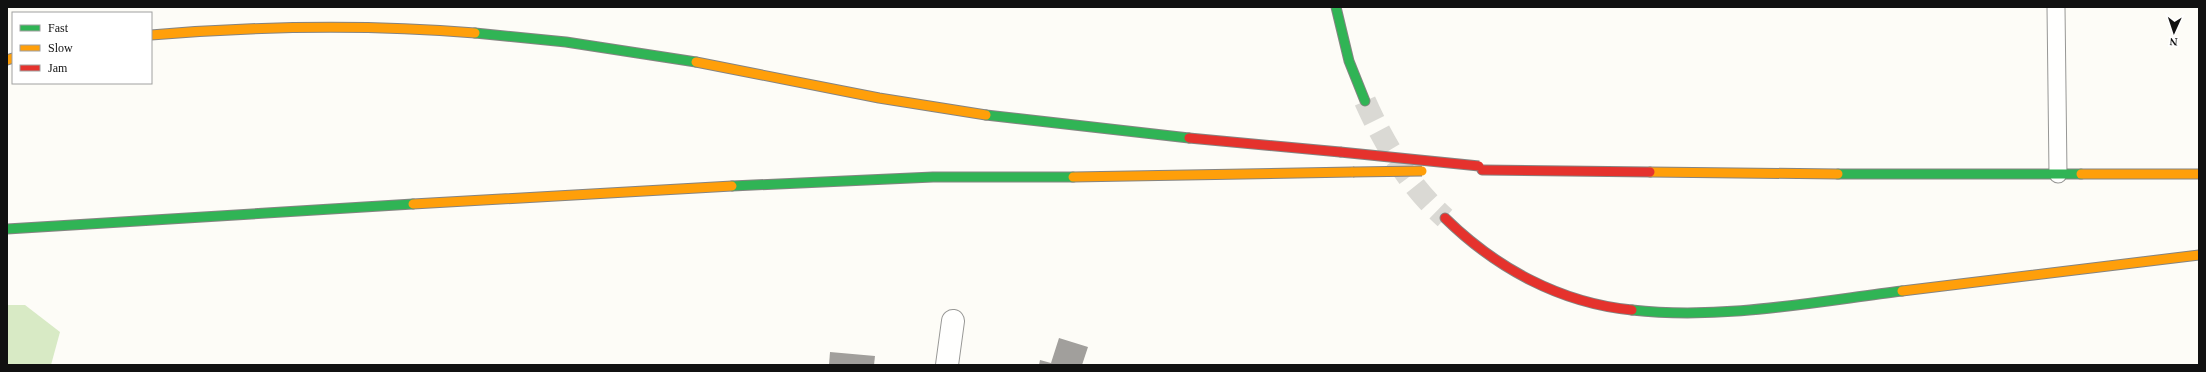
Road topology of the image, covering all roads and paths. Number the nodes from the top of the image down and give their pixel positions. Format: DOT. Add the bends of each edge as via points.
graph roads {
  1 [pos="1336,7"];
  2 [pos="2056,7"];
  3 [pos="152,35"];
  4 [pos="1365,101"];
  5 [pos="1480,168"];
  6 [pos="2058,174"];
  7 [pos="2199,174"];
  8 [pos="1445,218"];
  9 [pos="7,229"];
  10 [pos="2199,255"];
  11 [pos="953,321"];
  12 [pos="947,365"];
  1 -- 4 [label="highway" via="1349,61"];
  2 -- 6 [label="lane"];
  3 -- 5 [label="highway, bridge" via="233,29 317,27 520,37 649,54 908,103 987,115 1180,138"];
  5 -- 6 [label="highway" via="1858,174"];
  5 -- 9 [label="highway, bridge" via="1103,177 933,177 608,192"];
  6 -- 7 [label="highway"];
  8 -- 10 [label="highway" via="1461,235 1485,253 1509,269 1546,287 1604,306 1656,313 1701,313 1822,301"];
  11 -- 12 [label="street"];
}
